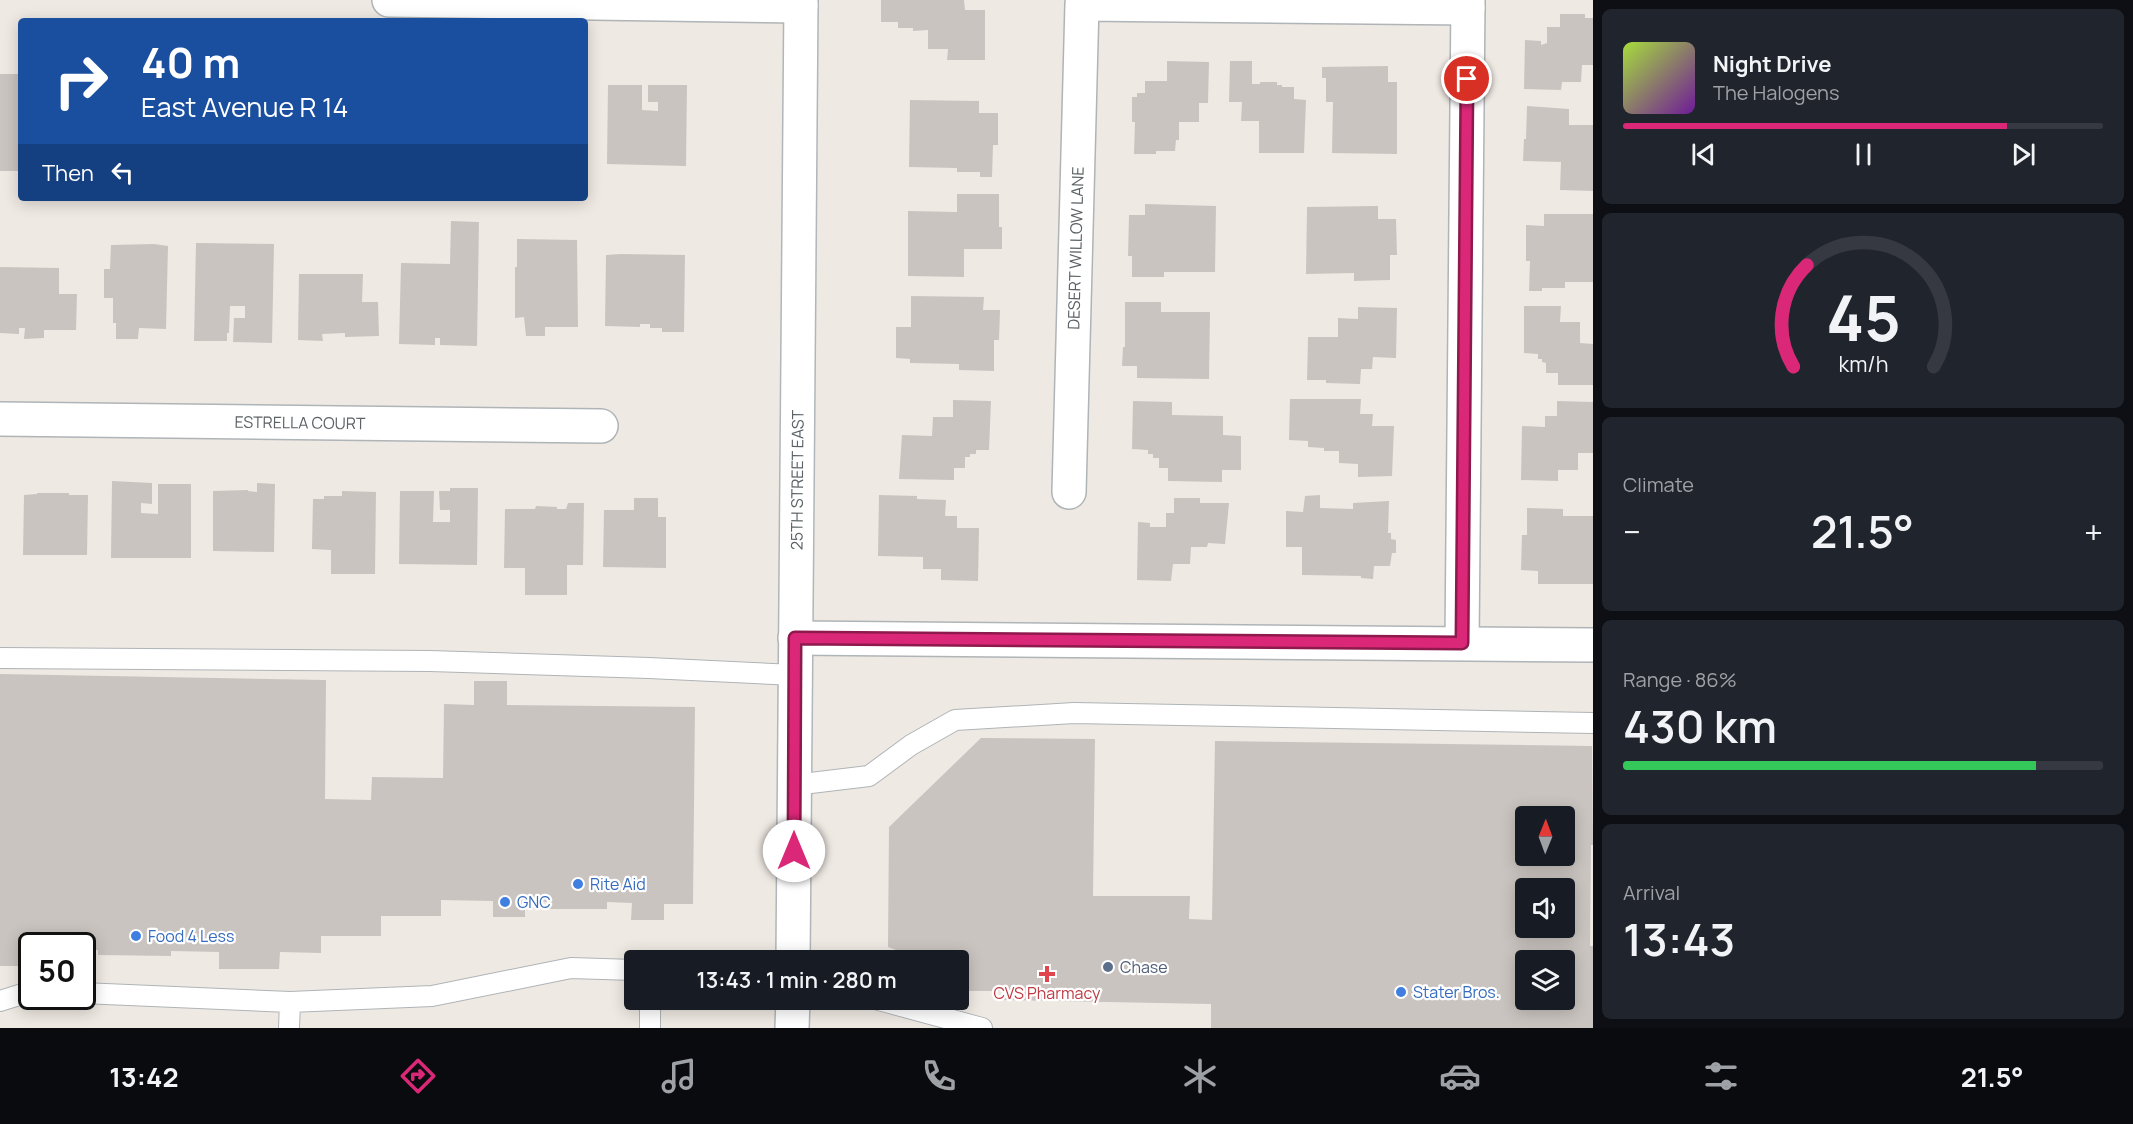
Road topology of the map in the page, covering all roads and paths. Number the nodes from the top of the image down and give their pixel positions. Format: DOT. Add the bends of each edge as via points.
graph roads {
  1 [pos="389,0"];
  2 [pos="801,3"];
  3 [pos="1468,4"];
  4 [pos="0,419"];
  5 [pos="601,426"];
  6 [pos="1069,492"];
  7 [pos="795,638"];
  8 [pos="1462,643"];
  9 [pos="1593,645"];
  10 [pos="0,658"];
  11 [pos="795,675"];
  12 [pos="1593,723"];
  13 [pos="794,785"];
  14 [pos="793,950"];
  15 [pos="624,970"];
  16 [pos="96,994"];
  17 [pos="18,995"];
  18 [pos="0,1001"];
  19 [pos="290,1002"];
  20 [pos="650,1010"];
  21 [pos="793,1010"];
  22 [pos="916,1010"];
  23 [pos="289,1028"];
  24 [pos="650,1028"];
  25 [pos="792,1028"];
  26 [pos="982,1028"];
  1 -- 2 [label="street"];
  2 -- 7 [label="street, 25TH STREET EAST"];
  3 -- 6 [label="street, DESERT WILLOW LANE" via="1082,4"];
  3 -- 8 [label="street"];
  4 -- 5 [label="street, ESTRELLA COURT"];
  7 -- 8 [label="street"];
  7 -- 11 [label="street, 25TH STREET EAST"];
  8 -- 9 [label="street"];
  10 -- 11 [label="lane" via="430,661"];
  11 -- 13 [label="street, 25TH STREET EAST"];
  12 -- 13 [label="lane" via="1074,713 955,720 911,745 869,776"];
  13 -- 14 [label="street, 25TH STREET EAST"];
  15 -- 19 [label="lane" via="571,969 432,996"];
  16 -- 19 [label="lane"];
  17 -- 18 [label="lane"];
  19 -- 23 [label="lane"];
  20 -- 24 [label="lane"];
  21 -- 25 [label="street"];
  22 -- 26 [label="lane"];
}
